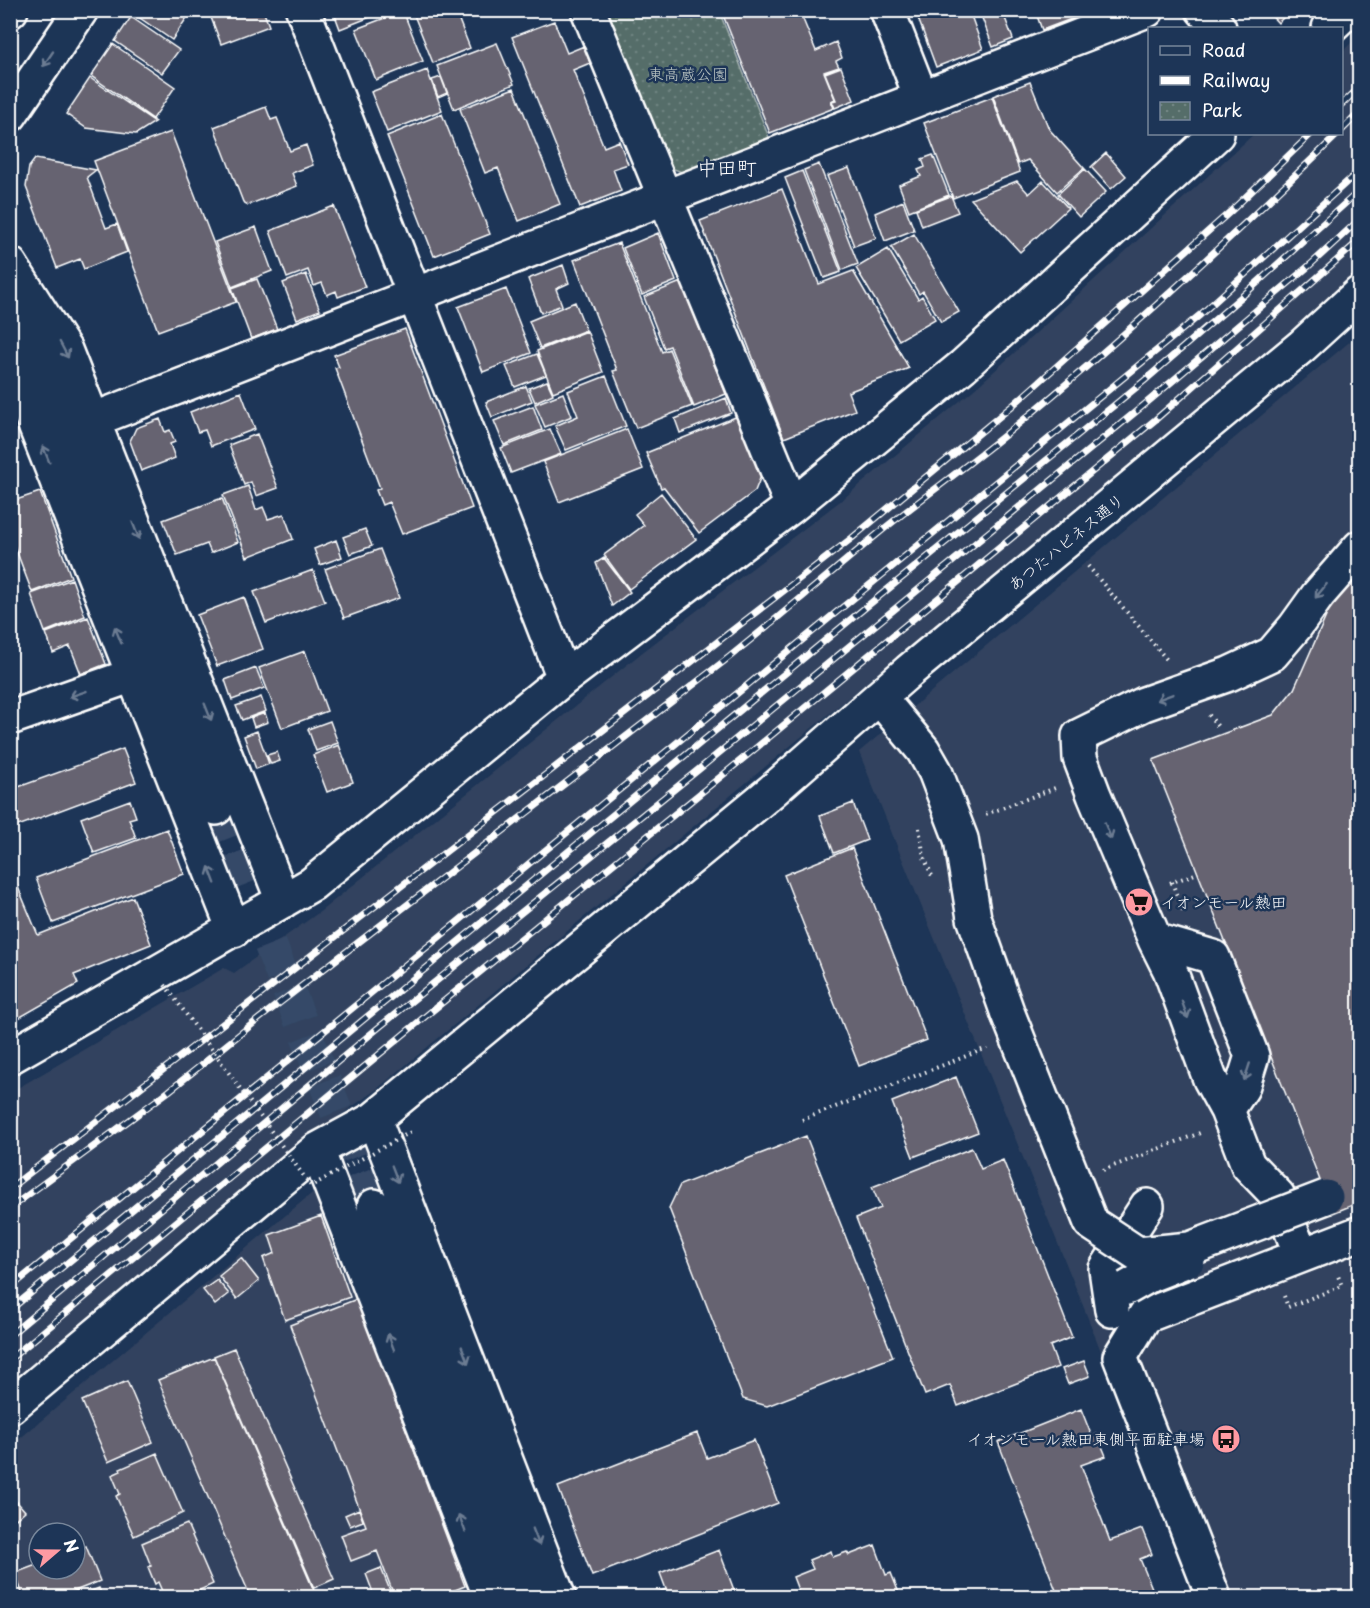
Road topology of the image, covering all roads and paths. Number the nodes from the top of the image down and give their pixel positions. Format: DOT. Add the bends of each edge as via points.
graph roads {
  1 [pos="81,10"];
  2 [pos="303,10"];
  3 [pos="588,10"];
  4 [pos="887,10"];
  5 [pos="1147,10"];
  6 [pos="1203,10"];
  7 [pos="1348,10"];
  8 [pos="1218,27"];
  9 [pos="1330,27"];
  10 [pos="921,97"];
  11 [pos="10,115"];
  12 [pos="1217,135"];
  13 [pos="665,197"];
  14 [pos="10,264"];
  15 [pos="10,274"];
  16 [pos="1359,293"];
  17 [pos="414,294"];
  18 [pos="10,338"];
  19 [pos="93,420"];
  20 [pos="792,506"];
  21 [pos="1359,547"];
  22 [pos="1086,563"];
  23 [pos="134,675"];
  24 [pos="564,678"];
  25 [pos="1189,688"];
  26 [pos="879,698"];
  27 [pos="10,718"];
  28 [pos="1219,728"];
  29 [pos="1087,776"];
  30 [pos="216,808"];
  31 [pos="979,817"];
  32 [pos="1198,873"];
  33 [pos="1162,886"];
  34 [pos="283,901"];
  35 [pos="234,930"];
  36 [pos="1155,940"];
  37 [pos="165,985"];
  38 [pos="996,1044"];
  39 [pos="10,1058"];
  40 [pos="1227,1110"];
  41 [pos="374,1119"];
  42 [pos="802,1120"];
  43 [pos="411,1132"];
  44 [pos="317,1150"];
  45 [pos="374,1206"];
  46 [pos="1148,1206"];
  47 [pos="1359,1233"];
  48 [pos="1301,1255"];
  49 [pos="1120,1299"];
  50 [pos="1120,1357"];
  51 [pos="10,1407"];
  52 [pos="491,1598"];
  53 [pos="524,1598"];
  54 [pos="559,1598"];
  55 [pos="1214,1598"];
  1 -- 11 [label="street, one-way"];
  2 -- 17 [label="street"];
  3 -- 13 [label="street"];
  4 -- 10 [label="street"];
  5 -- 10 [label="street"];
  6 -- 8 [label="street"];
  7 -- 9 [label="street"];
  10 -- 13 [label="street"];
  12 -- 20 [label="street" via="963,366"];
  13 -- 17 [label="street"];
  13 -- 20 [label="street"];
  14 -- 19 [label="street, one-way" via="65,350"];
  15 -- 30 [label="street"];
  16 -- 26 [label="street, あつたハピネス通り" via="1302,346"];
  17 -- 19 [label="street"];
  17 -- 24 [label="street"];
  23 -- 18 [label="street, one-way" via="14,372"];
  19 -- 34 [label="street, one-way"];
  20 -- 24 [label="street"];
  21 -- 25 [label="street, one-way" via="1272,654"];
  22 -- 25 [label="path"];
  23 -- 27 [label="street, one-way"];
  35 -- 23 [label="street, one-way"];
  24 -- 34 [label="street" via="312,884"];
  25 -- 28 [label="path"];
  25 -- 29 [label="street, one-way" via="1144,704 1079,736 1080,758"];
  26 -- 41 [label="street, あつたハピネス通り"];
  26 -- 49 [label="street, bridge" via="923,750 935,771 961,839 974,918 1091,1223 1138,1254 1190,1249 1328,1201 1150,1275"];
  29 -- 31 [label="path"];
  29 -- 36 [label="street, one-way"];
  32 -- 33 [label="path"];
  34 -- 35 [label="street"];
  35 -- 39 [label="street"];
  36 -- 40 [label="street, one-way" via="1210,1079"];
  36 -- 40 [label="street, one-way" via="1214,957 1252,1056 1242,1088"];
  37 -- 43 [label="path, bridge" via="311,1186"];
  38 -- 42 [label="path"];
  40 -- 48 [label="street" via="1248,1165 1278,1197"];
  41 -- 44 [label="street, あつたハピネス通り"];
  41 -- 54 [label="street, one-way"];
  44 -- 51 [label="street, あつたハピネス通り"];
  52 -- 44 [label="street, one-way"];
  45 -- 53 [label="street"];
  46 -- 49 [label="street" via="1106,1269"];
  47 -- 48 [label="street"];
  48 -- 50 [label="street" via="1145,1316"];
  49 -- 50 [label="street"];
  50 -- 55 [label="street"];
}
